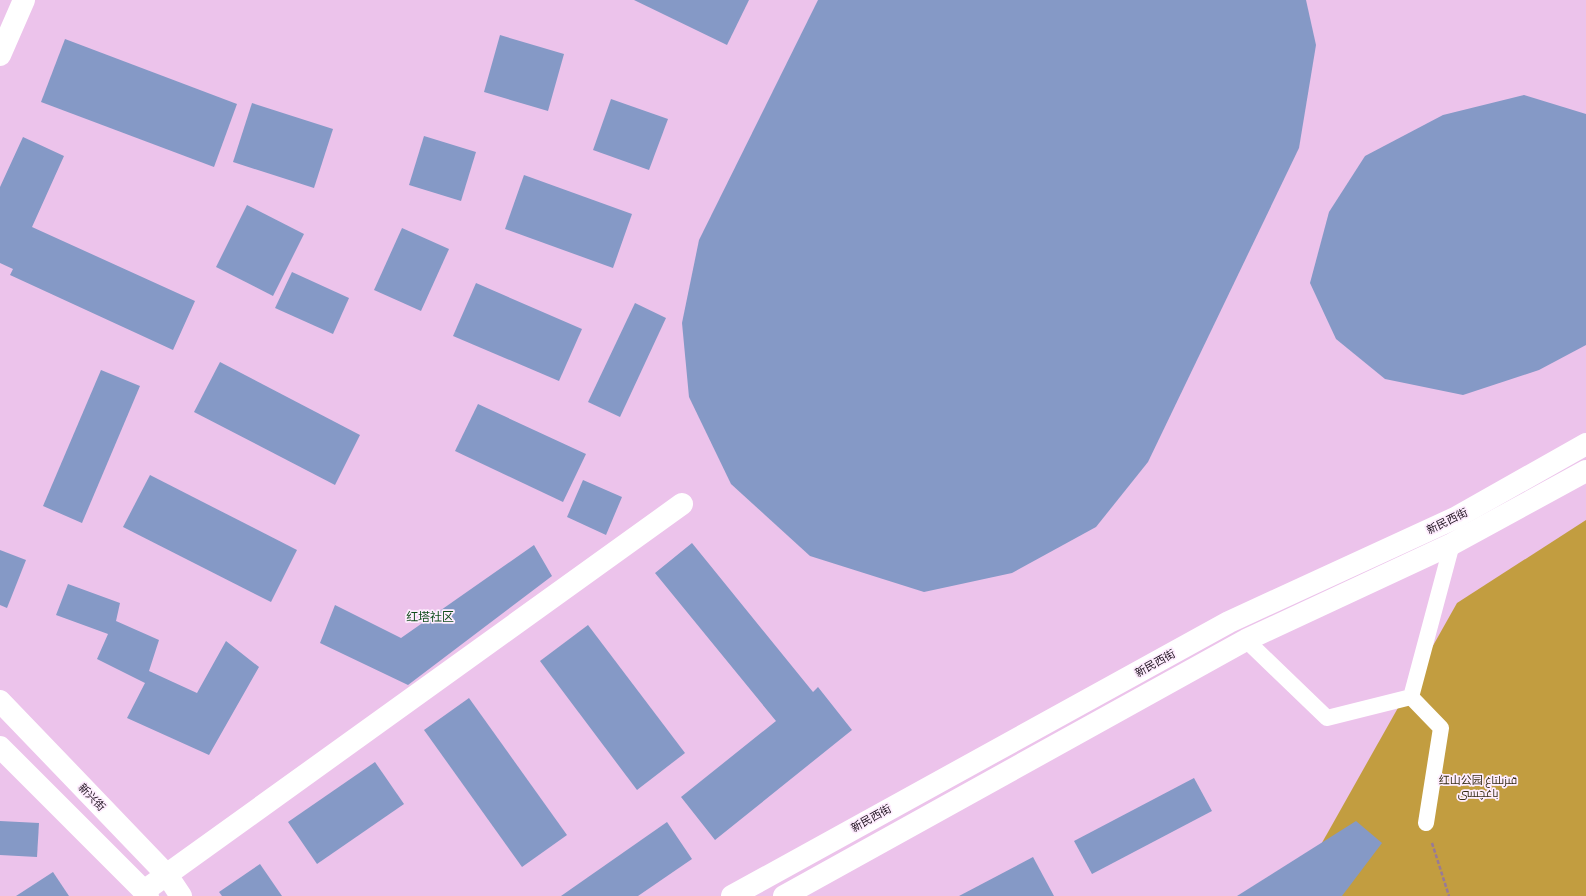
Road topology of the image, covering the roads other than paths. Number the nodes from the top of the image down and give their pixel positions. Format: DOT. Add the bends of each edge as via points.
graph roads {
  1 [pos="24,0"];
  2 [pos="0,55"];
  3 [pos="1586,444"];
  4 [pos="1586,471"];
  5 [pos="682,504"];
  6 [pos="1452,544"];
  7 [pos="1246,640"];
  8 [pos="1411,697"];
  9 [pos="0,701"];
  10 [pos="0,746"];
  11 [pos="1426,823"];
  12 [pos="167,875"];
  13 [pos="146,893"];
  14 [pos="181,896"];
  15 [pos="732,896"];
  16 [pos="784,896"];
  1 -- 2 [label="main road"];
  3 -- 15 [label="main road, 新民西街" via="1455,518 1229,622"];
  4 -- 6 [label="main road, 新民西街"];
  5 -- 12 [label="main road"];
  6 -- 7 [label="main road, 新民西街"];
  6 -- 8 [label="lane"];
  7 -- 8 [label="lane" via="1327,718"];
  7 -- 16 [label="main road, 新民西街"];
  8 -- 11 [label="lane" via="1441,728"];
  9 -- 12 [label="main road, 新兴街"];
  10 -- 13 [label="main road"];
  12 -- 13 [label="main road"];
  12 -- 14 [label="main road, 新兴街"];
}
